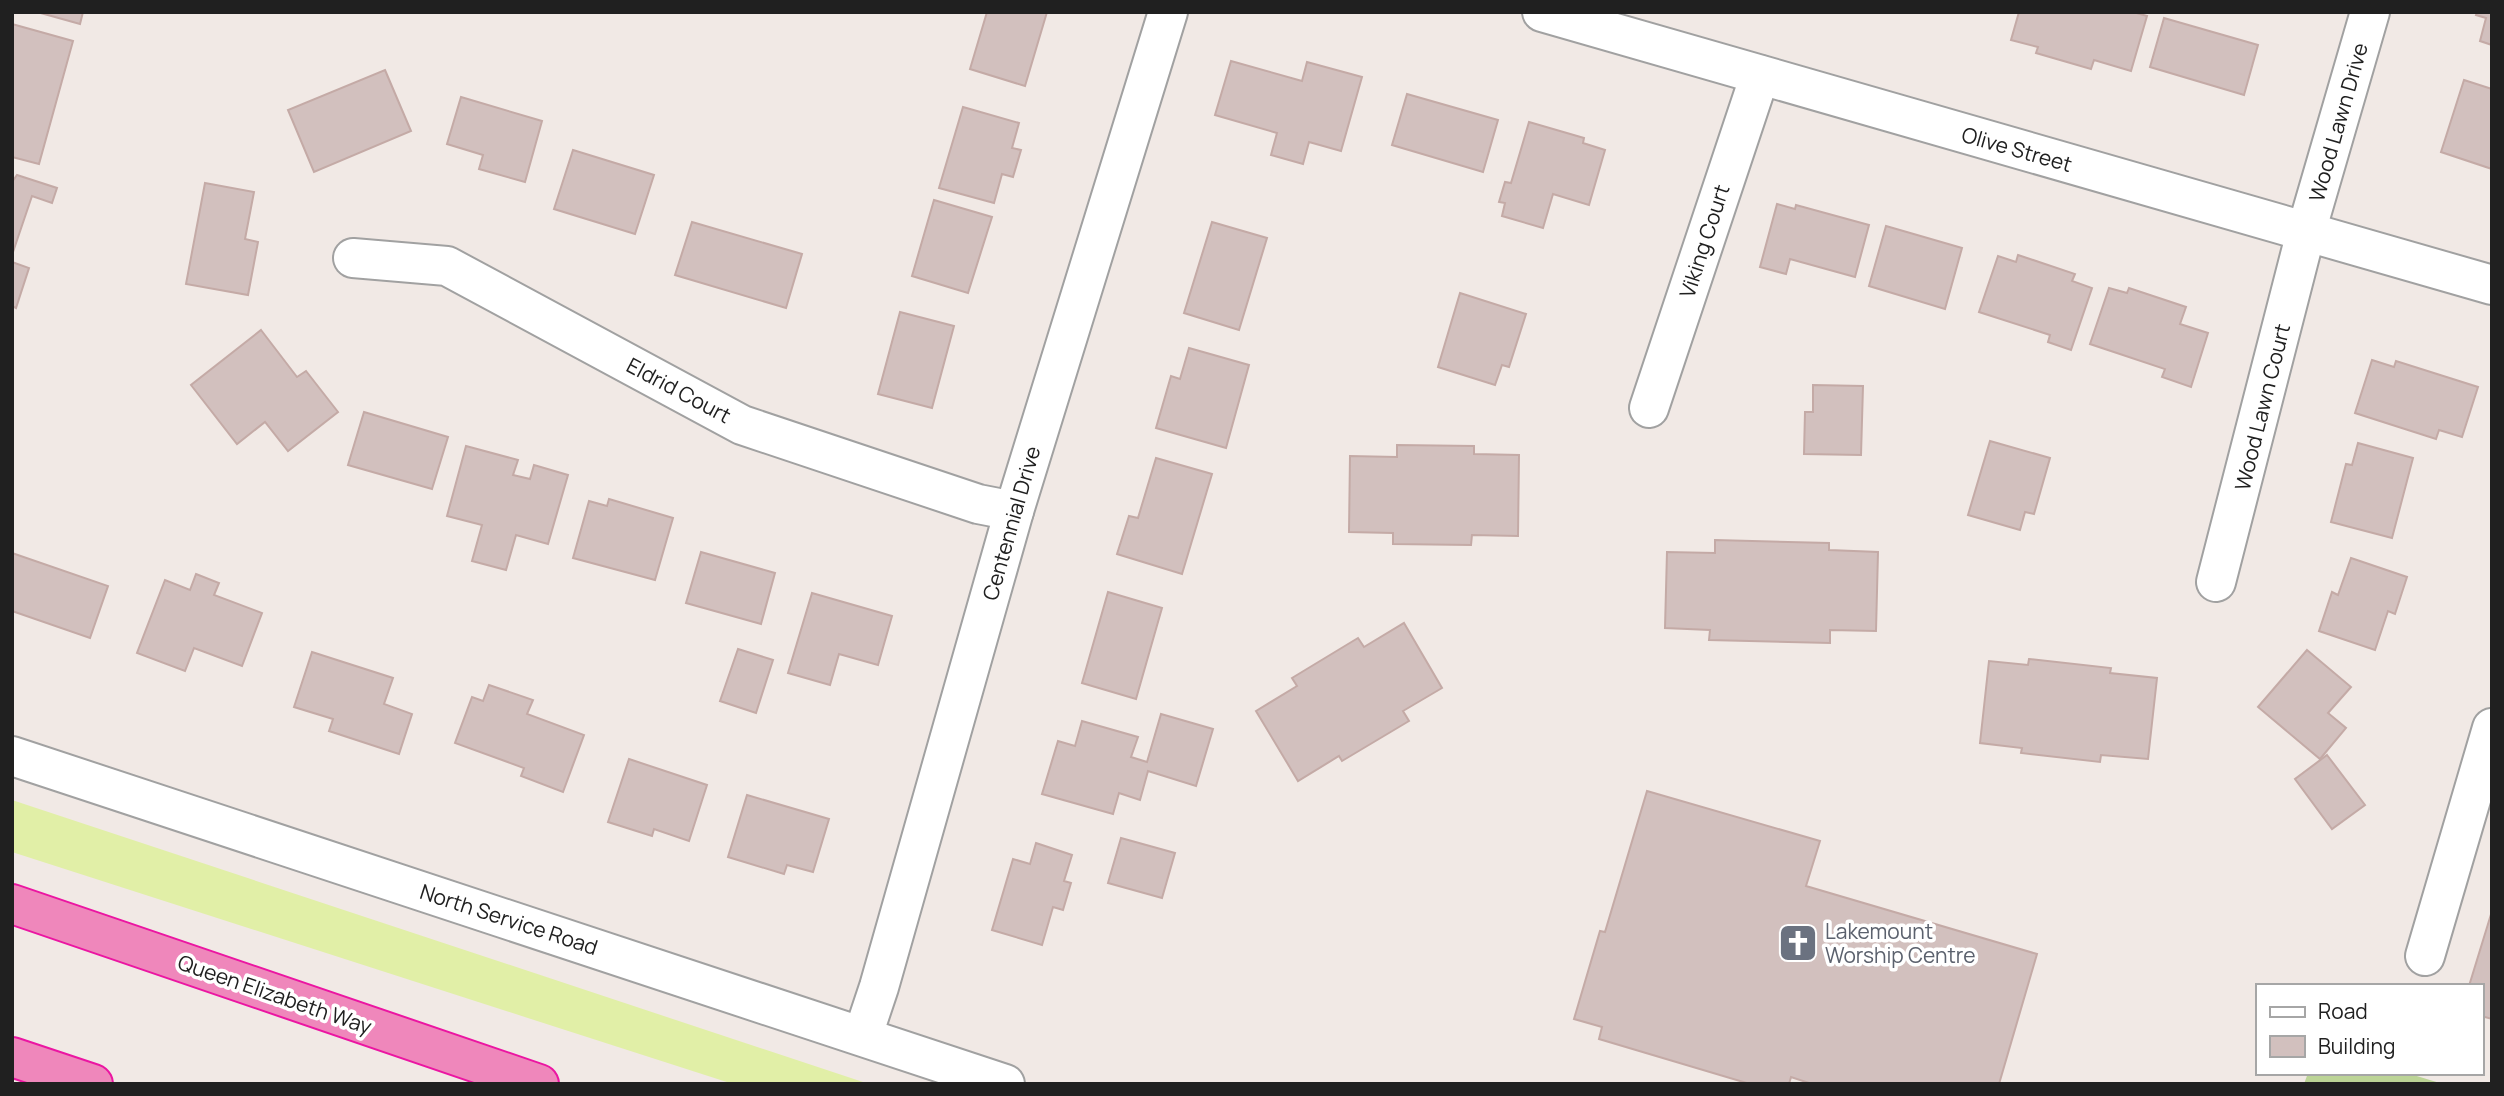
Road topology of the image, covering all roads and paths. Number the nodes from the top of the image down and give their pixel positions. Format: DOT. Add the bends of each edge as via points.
graph roads {
  1 [pos="1168,12"];
  2 [pos="1542,12"];
  3 [pos="2370,12"];
  4 [pos="1602,21"];
  5 [pos="1759,75"];
  6 [pos="2306,232"];
  7 [pos="353,257"];
  8 [pos="2492,285"];
  9 [pos="1649,408"];
  10 [pos="1014,511"];
  11 [pos="2217,582"];
  12 [pos="2492,728"];
  13 [pos="12,756"];
  14 [pos="12,904"];
  15 [pos="2425,956"];
  16 [pos="863,1035"];
  17 [pos="12,1057"];
  18 [pos="93,1084"];
  19 [pos="538,1084"];
  20 [pos="1005,1084"];
  1 -- 10 [label="street, Centennial Drive"];
  2 -- 4 [label="street, Olive Street"];
  3 -- 6 [label="street, Wood Lawn Drive"];
  4 -- 5 [label="street, Olive Street"];
  5 -- 6 [label="street, Olive Street"];
  5 -- 9 [label="street, Viking Court"];
  6 -- 8 [label="street, Olive Street"];
  6 -- 11 [label="street, Wood Lawn Court"];
  7 -- 10 [label="street, Eldrid Court" via="447,266 742,425 978,504"];
  10 -- 16 [label="street, Centennial Drive"];
  12 -- 15 [label="street"];
  13 -- 16 [label="street, North Service Road"];
  14 -- 19 [label="highway, Queen Elizabeth Way"];
  16 -- 20 [label="street, North Service Road"];
  17 -- 18 [label="highway"];
}
